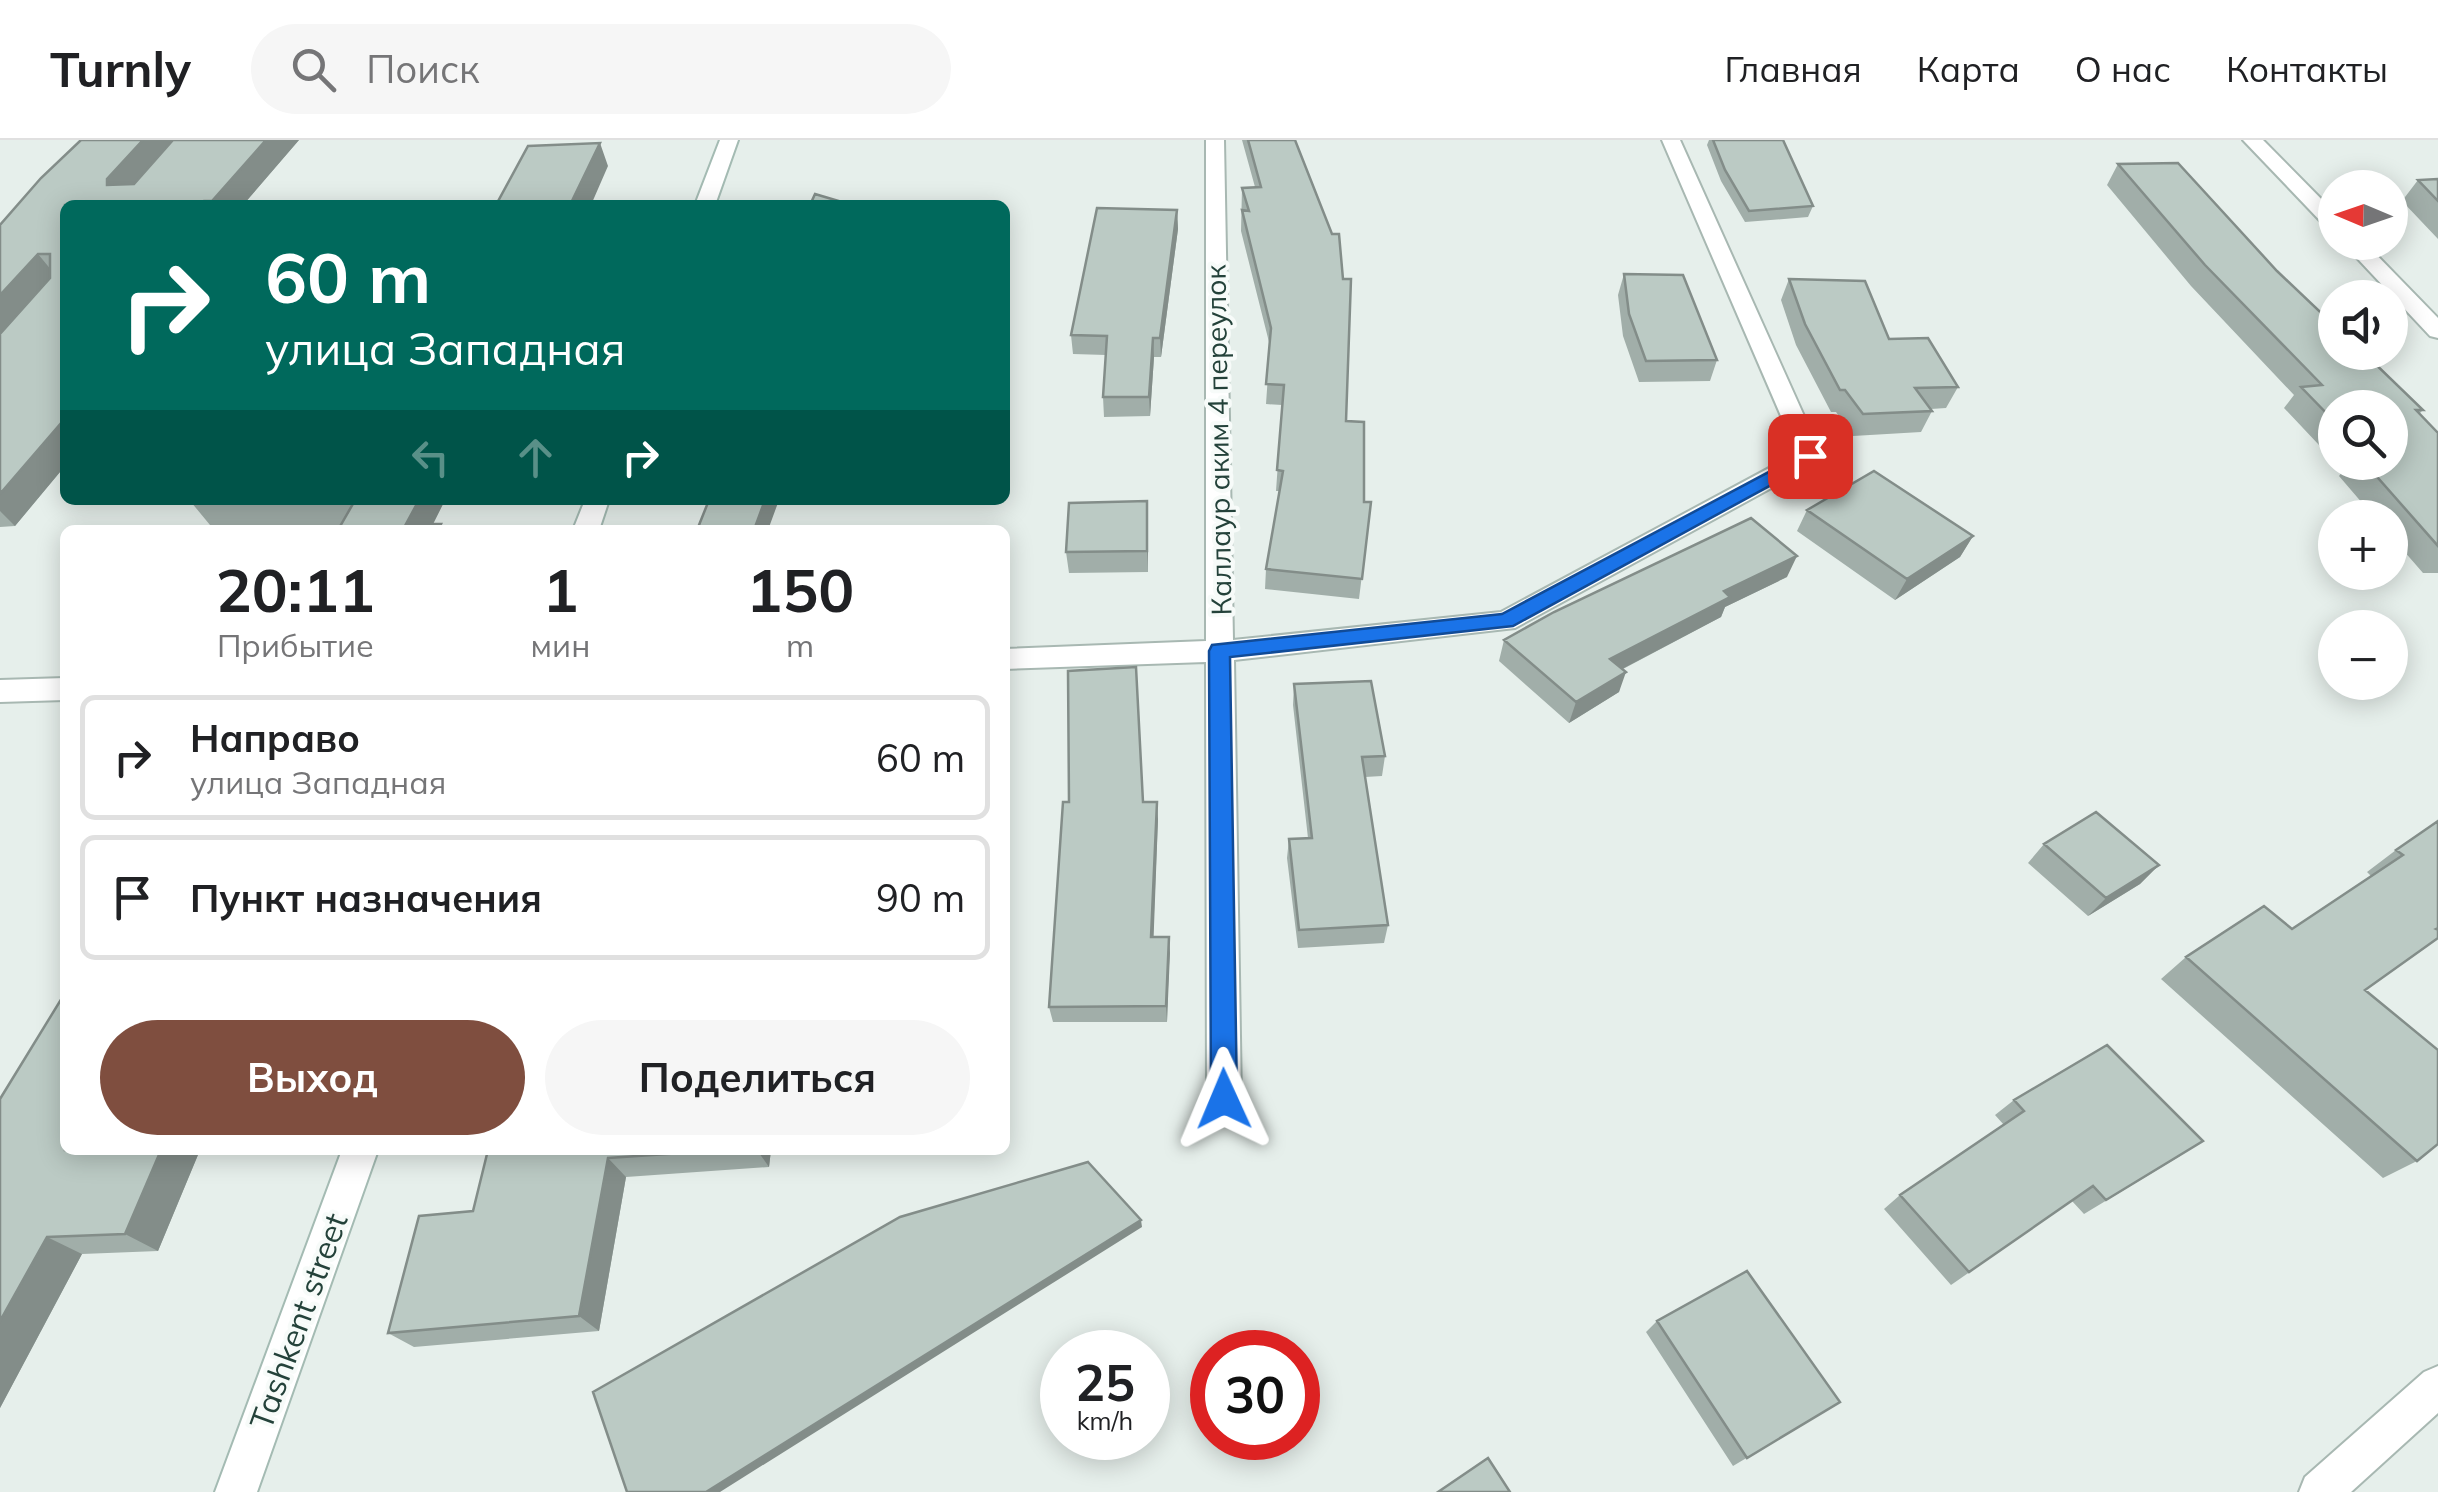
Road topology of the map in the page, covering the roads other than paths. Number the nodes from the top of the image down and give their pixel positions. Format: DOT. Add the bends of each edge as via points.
graph roads {
  1 [pos="729,140"];
  2 [pos="1215,140"];
  3 [pos="1671,140"];
  4 [pos="2252,140"];
  5 [pos="707,200"];
  6 [pos="2318,208"];
  7 [pos="2369,260"];
  8 [pos="2438,331"];
  9 [pos="1220,651"];
  10 [pos="1010,659"];
  11 [pos="60,689"];
  12 [pos="0,691"];
  13 [pos="1224,1099"];
  14 [pos="358,1155"];
  15 [pos="2438,1386"];
  16 [pos="236,1492"];
  17 [pos="2320,1492"];
  1 -- 5 [label="street"];
  2 -- 9 [label="street, Каллаур аким 4 переулок"];
  3 -- 9 [label="street" via="1810,456 1506,620"];
  4 -- 6 [label="street"];
  7 -- 8 [label="street"];
  9 -- 10 [label="street"];
  9 -- 13 [label="street, Каллаур аким 4 переулок"];
  11 -- 12 [label="street"];
  14 -- 16 [label="street, Tashkent street"];
  15 -- 17 [label="street"];
}
